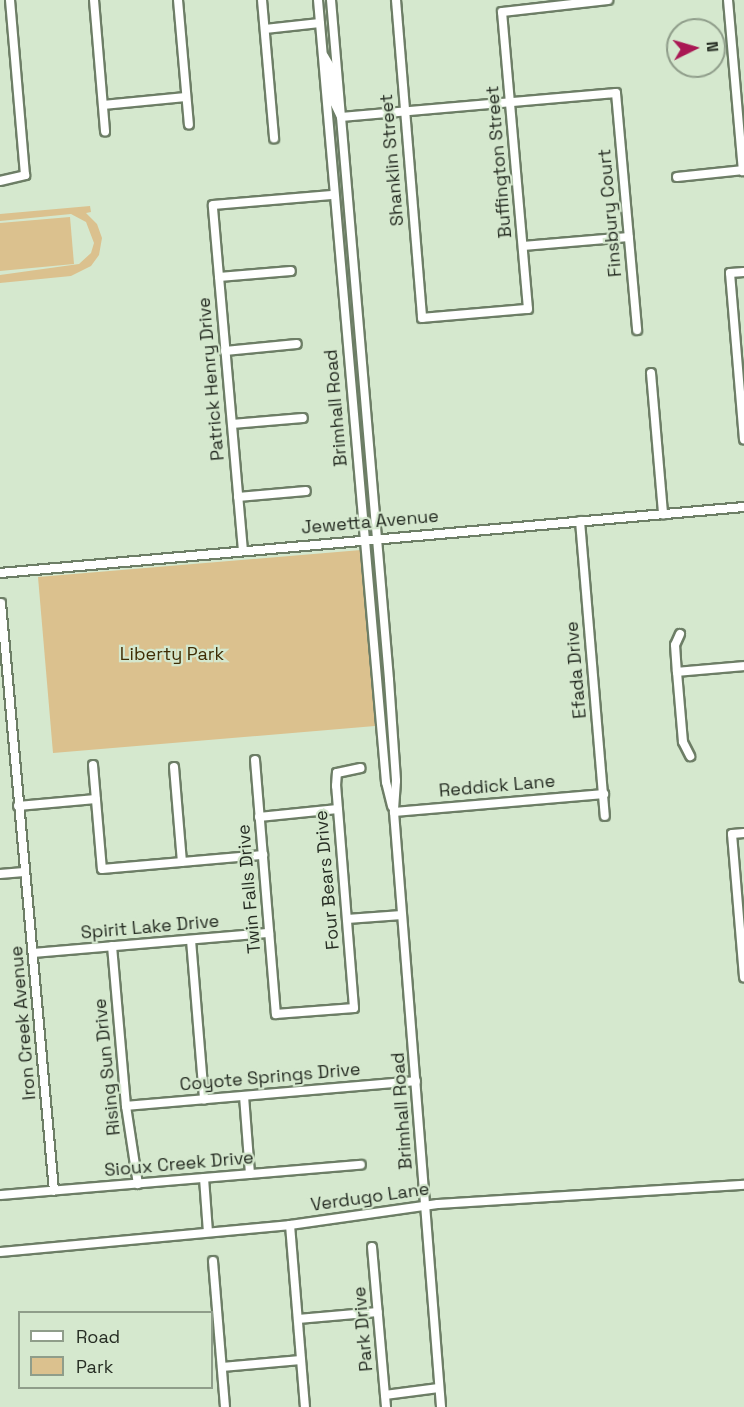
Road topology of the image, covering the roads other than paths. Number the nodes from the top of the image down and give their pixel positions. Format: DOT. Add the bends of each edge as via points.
graph roads {
  1 [pos="10,0"];
  2 [pos="94,0"];
  3 [pos="178,0"];
  4 [pos="262,0"];
  5 [pos="318,0"];
  6 [pos="331,0"];
  7 [pos="396,0"];
  8 [pos="728,0"];
  9 [pos="608,1"];
  10 [pos="320,23"];
  11 [pos="265,29"];
  12 [pos="322,53"];
  13 [pos="186,97"];
  14 [pos="510,103"];
  15 [pos="103,105"];
  16 [pos="404,112"];
  17 [pos="341,117"];
  18 [pos="189,124"];
  19 [pos="105,132"];
  20 [pos="274,138"];
  21 [pos="743,170"];
  22 [pos="677,177"];
  23 [pos="0,182"];
  24 [pos="332,195"];
  25 [pos="629,237"];
  26 [pos="523,246"];
  27 [pos="291,271"];
  28 [pos="744,272"];
  29 [pos="219,277"];
  30 [pos="528,309"];
  31 [pos="637,330"];
  32 [pos="297,344"];
  33 [pos="225,351"];
  34 [pos="651,373"];
  35 [pos="303,418"];
  36 [pos="232,424"];
  37 [pos="744,439"];
  38 [pos="306,492"];
  39 [pos="238,497"];
  40 [pos="744,507"];
  41 [pos="663,514"];
  42 [pos="580,521"];
  43 [pos="378,537"];
  44 [pos="363,539"];
  45 [pos="243,551"];
  46 [pos="0,573"];
  47 [pos="1,603"];
  48 [pos="372,625"];
  49 [pos="680,634"];
  50 [pos="744,666"];
  51 [pos="677,672"];
  52 [pos="389,680"];
  53 [pos="4,692"];
  54 [pos="379,705"];
  55 [pos="394,755"];
  56 [pos="690,756"];
  57 [pos="255,760"];
  58 [pos="93,765"];
  59 [pos="174,767"];
  60 [pos="360,768"];
  61 [pos="604,794"];
  62 [pos="96,799"];
  63 [pos="18,806"];
  64 [pos="338,808"];
  65 [pos="394,812"];
  66 [pos="606,816"];
  67 [pos="260,818"];
  68 [pos="744,833"];
  69 [pos="263,855"];
  70 [pos="182,862"];
  71 [pos="24,872"];
  72 [pos="0,874"];
  73 [pos="402,915"];
  74 [pos="347,919"];
  75 [pos="269,933"];
  76 [pos="191,940"];
  77 [pos="112,946"];
  78 [pos="34,953"];
  79 [pos="744,977"];
  80 [pos="276,1014"];
  81 [pos="416,1082"];
  82 [pos="244,1096"];
  83 [pos="204,1099"];
  84 [pos="126,1106"];
  85 [pos="361,1165"];
  86 [pos="250,1174"];
  87 [pos="204,1178"];
  88 [pos="138,1184"];
  89 [pos="744,1185"];
  90 [pos="54,1191"];
  91 [pos="0,1195"];
  92 [pos="426,1209"];
  93 [pos="290,1225"];
  94 [pos="208,1232"];
  95 [pos="372,1248"];
  96 [pos="0,1252"];
  97 [pos="213,1261"];
  98 [pos="378,1312"];
  99 [pos="298,1319"];
  100 [pos="302,1360"];
  101 [pos="222,1367"];
  102 [pos="439,1388"];
  103 [pos="385,1395"];
  104 [pos="225,1407"];
  105 [pos="305,1407"];
  106 [pos="386,1407"];
  107 [pos="441,1407"];
  1 -- 23 [label="street" via="25,175"];
  2 -- 15 [label="street"];
  3 -- 13 [label="street"];
  4 -- 11 [label="street"];
  5 -- 10 [label="street, Brimhall Road"];
  6 -- 17 [label="street, Brimhall Road"];
  7 -- 16 [label="street, Shanklin Street"];
  8 -- 21 [label="street"];
  9 -- 14 [label="street, Buffington Street" via="502,12"];
  10 -- 11 [label="street"];
  10 -- 12 [label="street, Brimhall Road"];
  11 -- 20 [label="street"];
  12 -- 17 [label="street" via="331,68 334,102"];
  12 -- 24 [label="street, Brimhall Road"];
  13 -- 15 [label="street"];
  13 -- 18 [label="street"];
  14 -- 16 [label="street"];
  14 -- 25 [label="street, Finsbury Court" via="616,93"];
  14 -- 26 [label="street, Buffington Street"];
  15 -- 19 [label="street"];
  16 -- 17 [label="street"];
  16 -- 30 [label="street, Shanklin Street" via="422,318"];
  17 -- 43 [label="street, Brimhall Road"];
  21 -- 22 [label="street"];
  24 -- 29 [label="street, Patrick Henry Drive" via="213,205"];
  24 -- 44 [label="street, Brimhall Road"];
  25 -- 26 [label="street"];
  25 -- 31 [label="street, Finsbury Court"];
  26 -- 30 [label="street, Buffington Street"];
  27 -- 29 [label="street"];
  28 -- 37 [label="street" via="730,273"];
  29 -- 33 [label="street, Patrick Henry Drive"];
  32 -- 33 [label="street"];
  33 -- 36 [label="street, Patrick Henry Drive"];
  34 -- 41 [label="street"];
  35 -- 36 [label="street"];
  36 -- 39 [label="street, Patrick Henry Drive"];
  38 -- 39 [label="street"];
  39 -- 45 [label="street, Patrick Henry Drive"];
  40 -- 41 [label="street, Jewetta Avenue"];
  41 -- 42 [label="street, Jewetta Avenue"];
  42 -- 43 [label="street, Jewetta Avenue"];
  42 -- 61 [label="street, Efada Drive"];
  43 -- 44 [label="street, Jewetta Avenue"];
  43 -- 52 [label="street, Brimhall Road"];
  44 -- 45 [label="street, Jewetta Avenue"];
  44 -- 48 [label="street, Brimhall Road"];
  45 -- 46 [label="street, Jewetta Avenue"];
  47 -- 53 [label="street, Iron Creek Avenue"];
  48 -- 52 [label="street" via="379,637 382,674"];
  48 -- 54 [label="street, Brimhall Road"];
  49 -- 51 [label="street" via="675,645"];
  50 -- 51 [label="street"];
  51 -- 56 [label="street" via="683,742"];
  52 -- 55 [label="street, Brimhall Road"];
  53 -- 63 [label="street, Iron Creek Avenue"];
  54 -- 55 [label="street" via="386,711"];
  54 -- 65 [label="street, Brimhall Road" via="386,782"];
  55 -- 65 [label="street, Brimhall Road"];
  57 -- 67 [label="street, Twin Falls Drive"];
  58 -- 62 [label="street"];
  59 -- 70 [label="street"];
  60 -- 64 [label="street, Four Bears Drive" via="337,773"];
  61 -- 65 [label="street, Reddick Lane"];
  61 -- 66 [label="street, Efada Drive"];
  62 -- 63 [label="street"];
  62 -- 70 [label="street" via="102,869"];
  63 -- 71 [label="street, Iron Creek Avenue"];
  64 -- 67 [label="street"];
  64 -- 74 [label="street, Four Bears Drive"];
  65 -- 73 [label="street, Brimhall Road"];
  67 -- 69 [label="street, Twin Falls Drive"];
  68 -- 79 [label="street" via="732,834"];
  69 -- 70 [label="street"];
  69 -- 75 [label="street, Twin Falls Drive"];
  71 -- 72 [label="street"];
  71 -- 78 [label="street, Iron Creek Avenue"];
  73 -- 74 [label="street"];
  73 -- 81 [label="street, Brimhall Road"];
  74 -- 80 [label="street, Four Bears Drive" via="354,1008"];
  75 -- 76 [label="street, Spirit Lake Drive"];
  75 -- 80 [label="street, Twin Falls Drive"];
  76 -- 77 [label="street, Spirit Lake Drive"];
  76 -- 83 [label="street"];
  77 -- 78 [label="street, Spirit Lake Drive"];
  77 -- 84 [label="street, Rising Sun Drive"];
  78 -- 90 [label="street, Iron Creek Avenue"];
  81 -- 82 [label="street, Coyote Springs Drive"];
  81 -- 92 [label="street, Brimhall Road"];
  82 -- 83 [label="street, Coyote Springs Drive"];
  82 -- 86 [label="street"];
  83 -- 84 [label="street, Coyote Springs Drive"];
  84 -- 88 [label="street, Rising Sun Drive"];
  85 -- 86 [label="street, Sioux Creek Drive"];
  86 -- 87 [label="street, Sioux Creek Drive"];
  87 -- 88 [label="street, Sioux Creek Drive"];
  87 -- 94 [label="street"];
  88 -- 90 [label="street, Sioux Creek Drive"];
  89 -- 92 [label="street, Verdugo Lane" via="615,1196 601,1191 438,1204"];
  90 -- 91 [label="street, Sioux Creek Drive"];
  92 -- 93 [label="street, Verdugo Lane"];
  92 -- 102 [label="street, Brimhall Road"];
  93 -- 94 [label="street, Verdugo Lane"];
  93 -- 99 [label="street"];
  94 -- 96 [label="street, Verdugo Lane"];
  95 -- 98 [label="street, Park Drive"];
  97 -- 101 [label="street"];
  98 -- 99 [label="street"];
  98 -- 103 [label="street, Park Drive"];
  99 -- 100 [label="street"];
  100 -- 101 [label="street"];
  100 -- 105 [label="street"];
  101 -- 104 [label="street"];
  102 -- 103 [label="street"];
  102 -- 107 [label="street, Brimhall Road"];
  103 -- 106 [label="street, Park Drive"];
}
